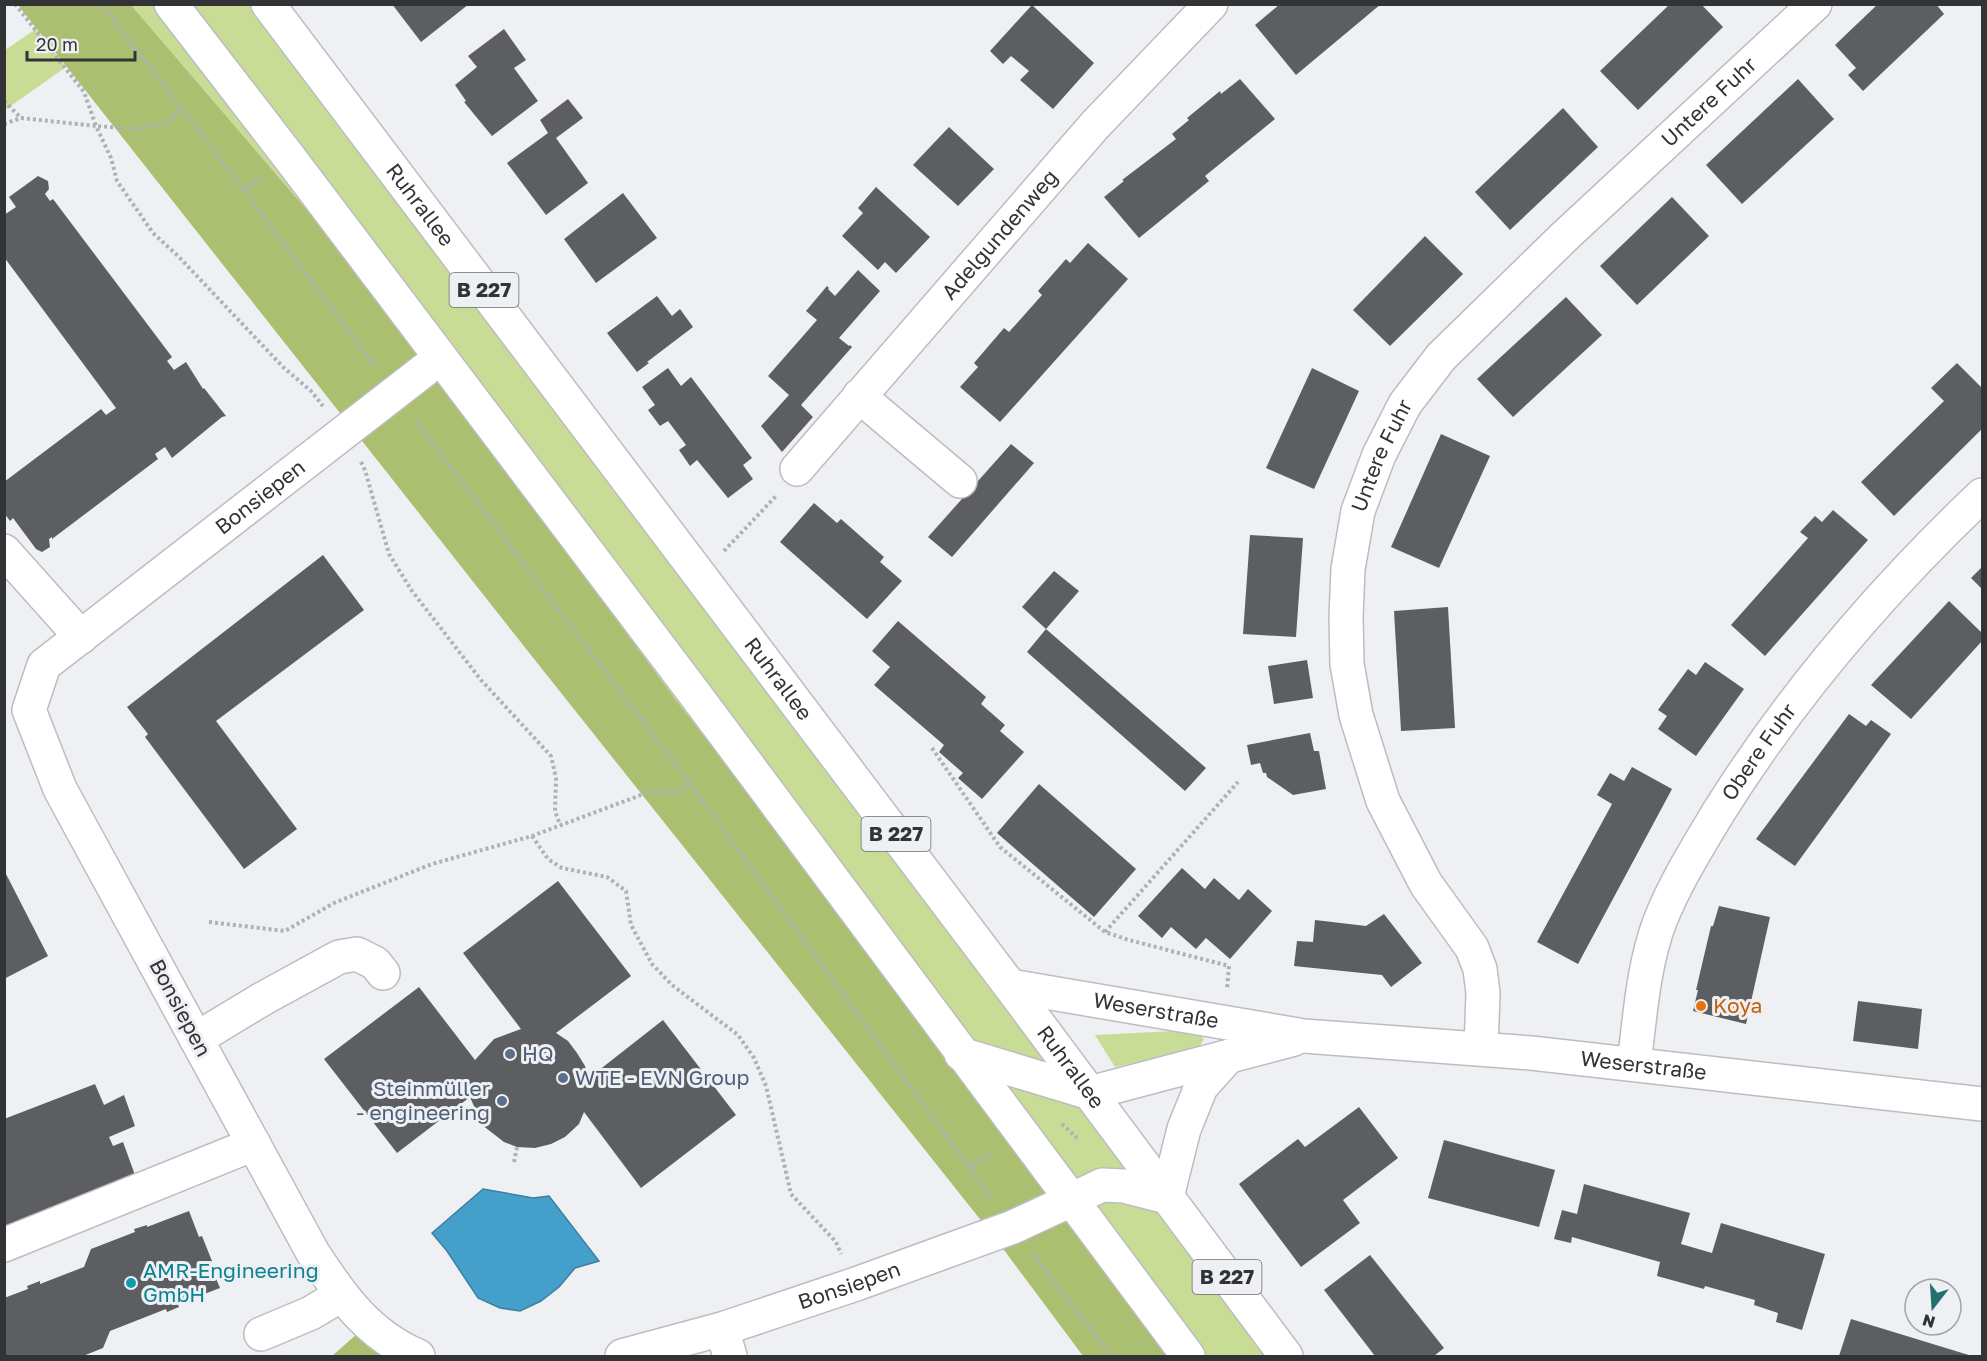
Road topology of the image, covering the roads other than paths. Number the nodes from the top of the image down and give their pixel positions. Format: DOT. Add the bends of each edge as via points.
graph roads {
  1 [pos="171,4"];
  2 [pos="268,4"];
  3 [pos="1211,4"];
  4 [pos="1815,4"];
  5 [pos="440,358"];
  6 [pos="859,396"];
  7 [pos="796,469"];
  8 [pos="960,481"];
  9 [pos="1983,495"];
  10 [pos="4,551"];
  11 [pos="81,638"];
  12 [pos="383,973"];
  13 [pos="1010,986"];
  14 [pos="1304,1036"];
  15 [pos="196,1039"];
  16 [pos="1481,1048"];
  17 [pos="961,1054"];
  18 [pos="1228,1057"];
  19 [pos="1634,1064"];
  20 [pos="1090,1093"];
  21 [pos="1983,1104"];
  22 [pos="254,1144"];
  23 [pos="1167,1197"];
  24 [pos="1071,1200"];
  25 [pos="4,1245"];
  26 [pos="341,1295"];
  27 [pos="261,1334"];
  28 [pos="726,1343"];
  29 [pos="418,1356"];
  30 [pos="622,1356"];
  31 [pos="1188,1356"];
  32 [pos="1286,1356"];
  1 -- 5 [label="street"];
  2 -- 13 [label="street, Ruhrallee / B 227"];
  3 -- 6 [label="street, Adelgundenweg" via="1095,125"];
  4 -- 16 [label="street, Untere Fuhr" via="1441,357 1405,404 1358,511 1348,569 1346,617 1347,664 1356,715 1383,801 1426,884 1472,948 1480,969"];
  5 -- 11 [label="street, Bonsiepen"];
  5 -- 17 [label="street" via="691,688"];
  6 -- 7 [label="street, Adelgundenweg"];
  6 -- 8 [label="street"];
  9 -- 19 [label="street, Obere Fuhr" via="1903,575 1792,705 1687,864 1659,923 1646,975"];
  10 -- 11 [label="street"];
  11 -- 15 [label="street, Bonsiepen" via="44,665 29,710 60,789"];
  12 -- 15 [label="street" via="375,963 357,954 339,957"];
  13 -- 14 [label="street, Weserstraße"];
  13 -- 20 [label="street, Ruhrallee / B 227"];
  14 -- 16 [label="street, Weserstraße"];
  14 -- 18 [label="street, Weserstraße"];
  15 -- 22 [label="street, Bonsiepen"];
  16 -- 19 [label="street, Weserstraße"];
  17 -- 20 [label="street"];
  17 -- 24 [label="street"];
  18 -- 20 [label="street, Weserstraße"];
  18 -- 23 [label="street" via="1201,1087 1184,1129"];
  19 -- 21 [label="street, Weserstraße"];
  20 -- 23 [label="street, Ruhrallee / B 227"];
  22 -- 25 [label="street"];
  22 -- 26 [label="street, Bonsiepen" via="313,1253"];
  23 -- 24 [label="street, Bonsiepen" via="1124,1186 1102,1185"];
  23 -- 32 [label="street, Ruhrallee / B 227"];
  24 -- 28 [label="street, Bonsiepen" via="1013,1227 856,1284"];
  24 -- 31 [label="street"];
  26 -- 27 [label="street" via="311,1313"];
  26 -- 29 [label="street, Bonsiepen" via="369,1327"];
  28 -- 30 [label="street, Bonsiepen"];
}
